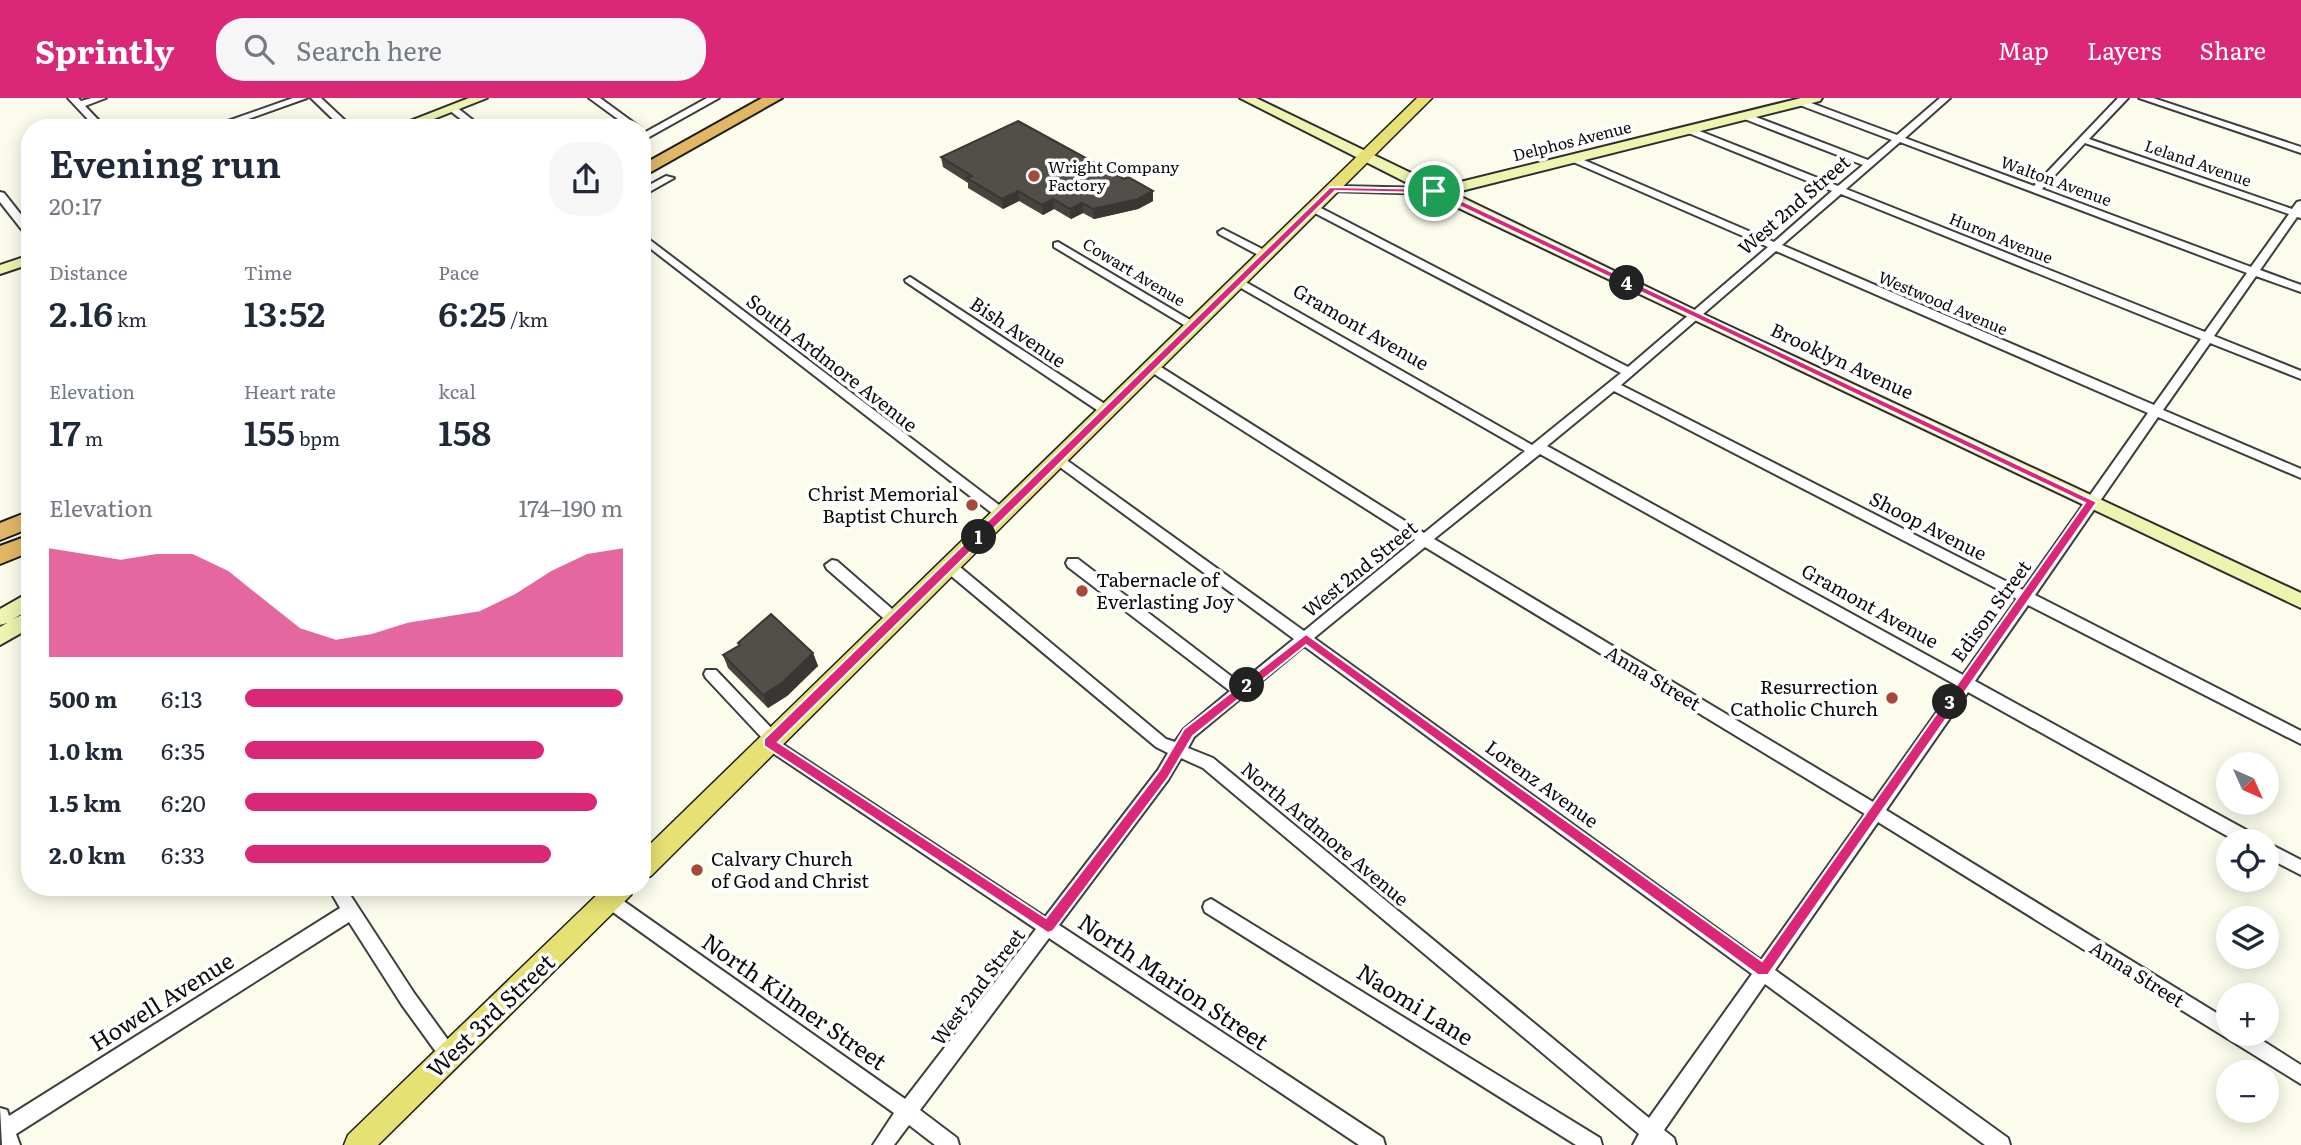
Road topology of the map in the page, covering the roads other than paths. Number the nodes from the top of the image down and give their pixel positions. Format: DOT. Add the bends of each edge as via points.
graph roads {
  1 [pos="101,98"];
  2 [pos="302,98"];
  3 [pos="316,98"];
  4 [pos="481,98"];
  5 [pos="594,98"];
  6 [pos="714,98"];
  7 [pos="742,98"];
  8 [pos="774,98"];
  9 [pos="1246,98"];
  10 [pos="1816,98"];
  11 [pos="1945,98"];
  12 [pos="2123,98"];
  13 [pos="2144,98"];
  14 [pos="1421,99"];
  15 [pos="76,102"];
  16 [pos="1800,102"];
  17 [pos="453,108"];
  18 [pos="1745,116"];
  19 [pos="92,119"];
  20 [pos="239,119"];
  21 [pos="338,119"];
  22 [pos="423,119"];
  23 [pos="467,119"];
  24 [pos="623,119"];
  25 [pos="1689,130"];
  26 [pos="651,131"];
  27 [pos="1898,139"];
  28 [pos="2084,139"];
  29 [pos="651,149"];
  30 [pos="2301,149"];
  31 [pos="1366,156"];
  32 [pos="1574,159"];
  33 [pos="1869,164"];
  34 [pos="651,167"];
  35 [pos="669,178"];
  36 [pos="651,188"];
  37 [pos="1333,189"];
  38 [pos="1839,190"];
  39 [pos="2035,190"];
  40 [pos="1434,191"];
  41 [pos="0,195"];
  42 [pos="1313,208"];
  43 [pos="2299,211"];
  44 [pos="21,222"];
  45 [pos="1223,232"];
  46 [pos="651,244"];
  47 [pos="1058,245"];
  48 [pos="1774,248"];
  49 [pos="1266,255"];
  50 [pos="21,262"];
  51 [pos="0,270"];
  52 [pos="2254,272"];
  53 [pos="910,280"];
  54 [pos="1238,282"];
  55 [pos="2301,289"];
  56 [pos="1696,316"];
  57 [pos="1193,326"];
  58 [pos="2207,338"];
  59 [pos="1152,367"];
  60 [pos="1630,373"];
  61 [pos="2301,375"];
  62 [pos="1613,386"];
  63 [pos="1107,411"];
  64 [pos="2155,411"];
  65 [pos="1537,450"];
  66 [pos="1058,459"];
  67 [pos="2301,474"];
  68 [pos="2092,502"];
  69 [pos="1002,514"];
  70 [pos="21,523"];
  71 [pos="0,531"];
  72 [pos="1425,540"];
  73 [pos="21,547"];
  74 [pos="0,555"];
  75 [pos="1073,563"];
  76 [pos="832,565"];
  77 [pos="949,566"];
  78 [pos="2025,597"];
  79 [pos="2301,601"];
  80 [pos="21,605"];
  81 [pos="0,618"];
  82 [pos="894,619"];
  83 [pos="21,624"];
  84 [pos="0,637"];
  85 [pos="1306,638"];
  86 [pos="711,674"];
  87 [pos="1964,682"];
  88 [pos="1240,691"];
  89 [pos="2301,738"];
  90 [pos="771,741"];
  91 [pos="1178,750"];
  92 [pos="1874,811"];
  93 [pos="2230,829"];
  94 [pos="2279,856"];
  95 [pos="651,859"];
  96 [pos="2301,868"];
  97 [pos="342,896"];
  98 [pos="614,896"];
  99 [pos="619,896"];
  100 [pos="1211,907"];
  101 [pos="351,911"];
  102 [pos="1048,926"];
  103 [pos="1763,971"];
  104 [pos="2216,1023"];
  105 [pos="2254,1046"];
  106 [pos="450,1057"];
  107 [pos="2301,1075"];
  108 [pos="907,1112"];
  109 [pos="4,1131"];
  110 [pos="1647,1138"];
  111 [pos="361,1144"];
  112 [pos="882,1145"];
  113 [pos="950,1145"];
  114 [pos="1376,1145"];
  115 [pos="1593,1145"];
  116 [pos="1667,1145"];
  117 [pos="2001,1145"];
  1 -- 15 [label="street"];
  2 -- 20 [label="street"];
  3 -- 21 [label="street"];
  4 -- 17 [label="street"];
  5 -- 24 [label="street"];
  6 -- 26 [label="street"];
  7 -- 29 [label="highway"];
  8 -- 34 [label="highway"];
  9 -- 31 [label="street, Brooklyn Avenue"];
  10 -- 16 [label="street, Delphos Avenue"];
  11 -- 27 [label="street, West 2nd Street"];
  12 -- 28 [label="street"];
  13 -- 30 [label="street"];
  14 -- 31 [label="main road"];
  15 -- 19 [label="street"];
  16 -- 18 [label="street, Delphos Avenue"];
  16 -- 27 [label="street, Walton Avenue"];
  17 -- 22 [label="street"];
  17 -- 23 [label="street"];
  18 -- 25 [label="street, Delphos Avenue"];
  18 -- 33 [label="street"];
  25 -- 32 [label="street, Delphos Avenue"];
  25 -- 38 [label="street, Huron Avenue"];
  27 -- 33 [label="street, West 2nd Street"];
  27 -- 39 [label="street, Walton Avenue"];
  28 -- 39 [label="street"];
  28 -- 43 [label="street, Leland Avenue"];
  31 -- 37 [label="main road"];
  31 -- 40 [label="street, Brooklyn Avenue"];
  32 -- 40 [label="street, Delphos Avenue"];
  32 -- 48 [label="street, Westwood Avenue"];
  33 -- 38 [label="street, West 2nd Street"];
  35 -- 36 [label="street"];
  37 -- 40 [label="street, Delphos Avenue"];
  37 -- 42 [label="main road"];
  38 -- 48 [label="street, West 2nd Street"];
  38 -- 58 [label="street, Huron Avenue"];
  39 -- 52 [label="street, Walton Avenue"];
  40 -- 56 [label="street, Brooklyn Avenue"];
  41 -- 44 [label="street"];
  42 -- 49 [label="main road"];
  42 -- 60 [label="street"];
  43 -- 52 [label="street, Edison Street"];
  45 -- 49 [label="street"];
  46 -- 69 [label="street, South Ardmore Avenue"];
  47 -- 57 [label="street, Cowart Avenue"];
  48 -- 56 [label="street, West 2nd Street"];
  48 -- 64 [label="street, Westwood Avenue"];
  49 -- 54 [label="main road"];
  50 -- 51 [label="street"];
  52 -- 55 [label="street, Walton Avenue"];
  52 -- 58 [label="street, Edison Street"];
  53 -- 63 [label="street, Bish Avenue"];
  54 -- 57 [label="main road"];
  54 -- 65 [label="street, Gramont Avenue"];
  56 -- 60 [label="street, West 2nd Street"];
  56 -- 68 [label="street, Brooklyn Avenue"];
  57 -- 59 [label="main road"];
  58 -- 61 [label="street, Huron Avenue"];
  58 -- 64 [label="street, Edison Street"];
  59 -- 63 [label="main road"];
  59 -- 72 [label="street, Anna Street"];
  60 -- 62 [label="street, West 2nd Street"];
  62 -- 65 [label="street, West 2nd Street"];
  62 -- 78 [label="street, Shoop Avenue"];
  63 -- 66 [label="main road"];
  64 -- 67 [label="street, Westwood Avenue"];
  64 -- 68 [label="street, Edison Street"];
  65 -- 72 [label="street, West 2nd Street"];
  65 -- 87 [label="street, Gramont Avenue"];
  66 -- 69 [label="main road"];
  66 -- 85 [label="street, Lorenz Avenue"];
  68 -- 78 [label="street, Edison Street"];
  68 -- 79 [label="street, Brooklyn Avenue"];
  69 -- 77 [label="main road"];
  70 -- 71 [label="highway"];
  72 -- 85 [label="street, West 2nd Street"];
  72 -- 92 [label="street, Anna Street"];
  73 -- 74 [label="highway"];
  75 -- 88 [label="street"];
  76 -- 82 [label="street"];
  77 -- 82 [label="main road"];
  77 -- 91 [label="street, North Ardmore Avenue" via="1161,743"];
  78 -- 87 [label="street, Edison Street"];
  78 -- 89 [label="street, Shoop Avenue"];
  80 -- 81 [label="street"];
  82 -- 90 [label="main road"];
  83 -- 84 [label="street"];
  85 -- 88 [label="street, West 2nd Street"];
  85 -- 103 [label="street, Lorenz Avenue"];
  86 -- 90 [label="street, North Marion Street"];
  87 -- 92 [label="street, Edison Street"];
  87 -- 93 [label="street, Gramont Avenue"];
  88 -- 91 [label="street, West 2nd Street" via="1189,733"];
  90 -- 95 [label="main road"];
  90 -- 102 [label="street, North Marion Street"];
  91 -- 102 [label="street, West 2nd Street"];
  91 -- 110 [label="street, North Ardmore Avenue" via="1208,763"];
  92 -- 103 [label="street, Edison Street"];
  92 -- 104 [label="street, Anna Street"];
  94 -- 96 [label="street"];
  97 -- 101 [label="street"];
  98 -- 106 [label="main road, West 3rd Street"];
  99 -- 108 [label="street, North Kilmer Street"];
  100 -- 115 [label="street, Naomi Lane"];
  101 -- 106 [label="street"];
  101 -- 109 [label="street, Howell Avenue"];
  102 -- 108 [label="street, West 2nd Street"];
  102 -- 114 [label="street, North Marion Street"];
  103 -- 110 [label="street, Edison Street"];
  103 -- 117 [label="street, Lorenz Avenue"];
  105 -- 107 [label="street"];
  106 -- 111 [label="main road, West 3rd Street"];
  108 -- 112 [label="street, West 2nd Street"];
  108 -- 113 [label="street, North Kilmer Street"];
  110 -- 116 [label="street, North Ardmore Avenue"];
}
